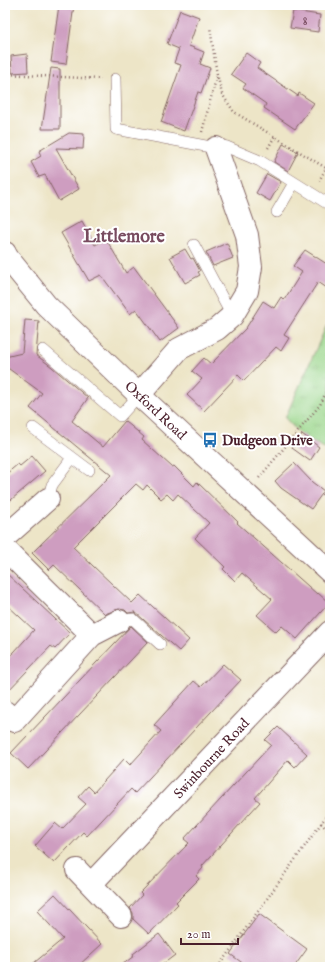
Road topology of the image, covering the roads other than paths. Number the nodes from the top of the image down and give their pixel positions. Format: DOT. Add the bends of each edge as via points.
graph roads {
  1 [pos="115,79"];
  2 [pos="208,146"];
  3 [pos="294,183"];
  4 [pos="330,205"];
  5 [pos="277,212"];
  6 [pos="194,245"];
  7 [pos="6,256"];
  8 [pos="232,316"];
  9 [pos="43,350"];
  10 [pos="140,395"];
  11 [pos="34,428"];
  12 [pos="72,458"];
  13 [pos="89,470"];
  14 [pos="48,499"];
  15 [pos="5,536"];
  16 [pos="5,549"];
  17 [pos="330,572"];
  18 [pos="120,622"];
  19 [pos="330,632"];
  20 [pos="92,635"];
  21 [pos="160,644"];
  22 [pos="5,712"];
  23 [pos="121,916"];
  1 -- 2 [label="lane" via="116,129"];
  2 -- 3 [label="lane" via="227,147 260,161"];
  2 -- 8 [label="street" via="247,235 251,267 247,291"];
  3 -- 4 [label="lane"];
  3 -- 5 [label="lane"];
  6 -- 8 [label="lane"];
  7 -- 10 [label="street, Oxford Road" via="46,304"];
  8 -- 10 [label="street" via="217,329 178,349"];
  9 -- 10 [label="lane" via="120,416"];
  10 -- 17 [label="street, Oxford Road"];
  11 -- 12 [label="lane"];
  12 -- 13 [label="lane"];
  12 -- 14 [label="lane" via="52,485"];
  14 -- 15 [label="street"];
  16 -- 20 [label="street"];
  18 -- 20 [label="street"];
  18 -- 21 [label="lane" via="133,619"];
  19 -- 23 [label="street, Swinbourne Road" via="84,877"];
  20 -- 22 [label="street" via="14,721"];
}
